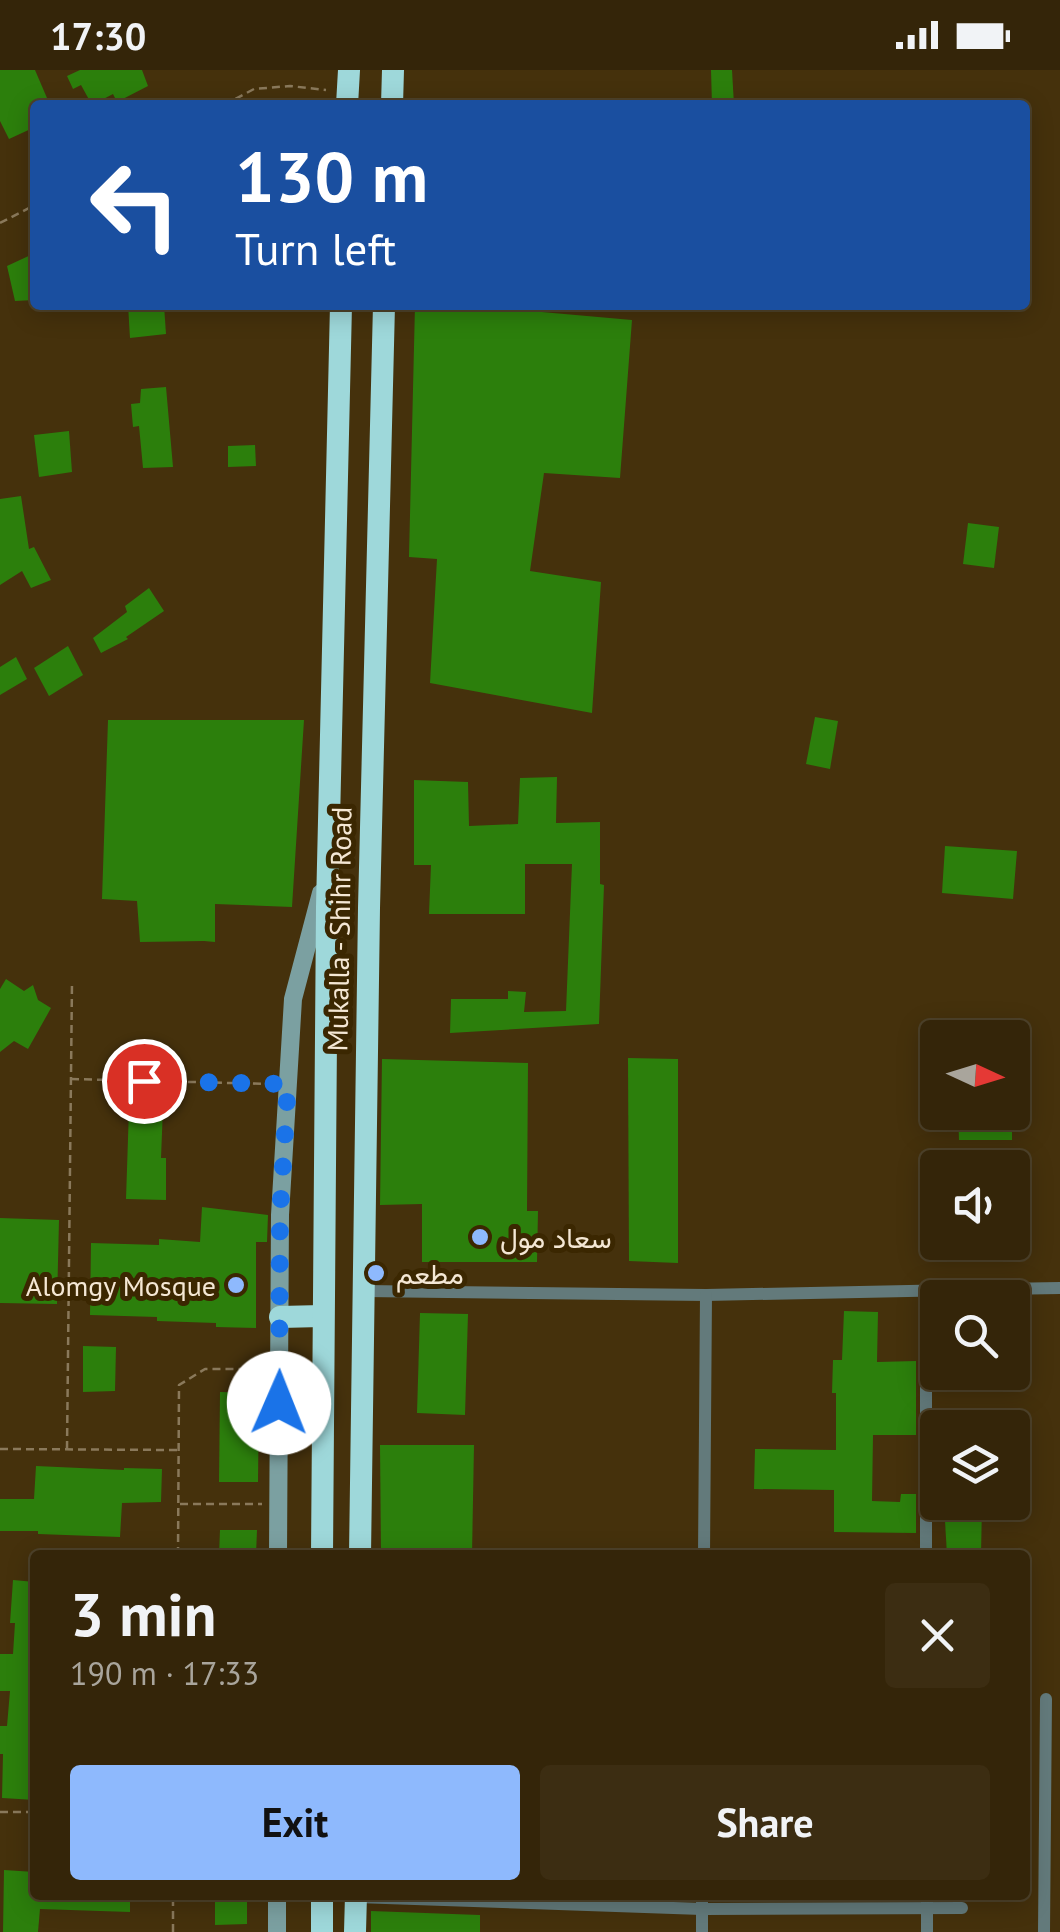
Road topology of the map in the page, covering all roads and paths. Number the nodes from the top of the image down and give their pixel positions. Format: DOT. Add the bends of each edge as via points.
graph roads {
  1 [pos="393,70"];
  2 [pos="348,89"];
  3 [pos="233,100"];
  4 [pos="392,100"];
  5 [pos="30,207"];
  6 [pos="0,223"];
  7 [pos="342,310"];
  8 [pos="384,310"];
  9 [pos="327,868"];
  10 [pos="326,907"];
  11 [pos="368,908"];
  12 [pos="72,982"];
  13 [pos="71,1080"];
  14 [pos="288,1084"];
  15 [pos="1030,1288"];
  16 [pos="1060,1288"];
  17 [pos="322,1290"];
  18 [pos="920,1290"];
  19 [pos="364,1291"];
  20 [pos="706,1295"];
  21 [pos="322,1316"];
  22 [pos="280,1317"];
  23 [pos="280,1369"];
  24 [pos="926,1390"];
  25 [pos="0,1449"];
  26 [pos="67,1450"];
  27 [pos="180,1450"];
  28 [pos="179,1504"];
  29 [pos="278,1504"];
  30 [pos="178,1550"];
  31 [pos="278,1550"];
  32 [pos="322,1550"];
  33 [pos="360,1550"];
  34 [pos="704,1550"];
  35 [pos="926,1550"];
  36 [pos="1046,1699"];
  37 [pos="1053,1725"];
  38 [pos="0,1812"];
  39 [pos="30,1812"];
  40 [pos="173,1900"];
  41 [pos="277,1900"];
  42 [pos="322,1900"];
  43 [pos="356,1900"];
  44 [pos="587,1900"];
  45 [pos="702,1902"];
  46 [pos="927,1902"];
  47 [pos="962,1908"];
  48 [pos="172,1932"];
  49 [pos="277,1932"];
  50 [pos="322,1932"];
  51 [pos="356,1932"];
  52 [pos="702,1932"];
  53 [pos="927,1932"];
  54 [pos="1044,1932"];
  1 -- 4 [label="highway"];
  2 -- 3 [label="path" via="254,89"];
  5 -- 6 [label="path"];
  7 -- 9 [label="highway, Mukalla - Shihr Road"];
  8 -- 11 [label="highway, Mukalla - Shihr Road"];
  9 -- 10 [label="highway, Mukalla - Shihr Road"];
  9 -- 14 [label="street" via="293,999"];
  10 -- 11 [label="highway"];
  10 -- 17 [label="highway, Mukalla - Shihr Road"];
  11 -- 19 [label="highway, Mukalla - Shihr Road"];
  12 -- 13 [label="path"];
  13 -- 14 [label="path"];
  13 -- 26 [label="path"];
  14 -- 22 [label="street"];
  15 -- 16 [label="street"];
  17 -- 19 [label="highway"];
  17 -- 21 [label="highway, Mukalla - Shihr Road"];
  18 -- 20 [label="street"];
  19 -- 20 [label="street"];
  19 -- 33 [label="highway, Mukalla - Shihr Road"];
  20 -- 34 [label="street"];
  21 -- 22 [label="highway"];
  21 -- 32 [label="highway, Mukalla - Shihr Road"];
  22 -- 23 [label="street"];
  23 -- 27 [label="path" via="205,1369 180,1385"];
  23 -- 29 [label="street"];
  24 -- 35 [label="street"];
  25 -- 26 [label="path"];
  26 -- 27 [label="path"];
  27 -- 28 [label="path"];
  28 -- 29 [label="path"];
  28 -- 30 [label="path"];
  29 -- 31 [label="street"];
  36 -- 37 [label="street"];
  37 -- 54 [label="street"];
  38 -- 39 [label="path"];
  40 -- 48 [label="path"];
  41 -- 49 [label="street"];
  42 -- 50 [label="highway"];
  43 -- 51 [label="highway"];
  44 -- 45 [label="street"];
  45 -- 46 [label="street"];
  45 -- 52 [label="street"];
  46 -- 47 [label="street"];
  46 -- 53 [label="street"];
}
